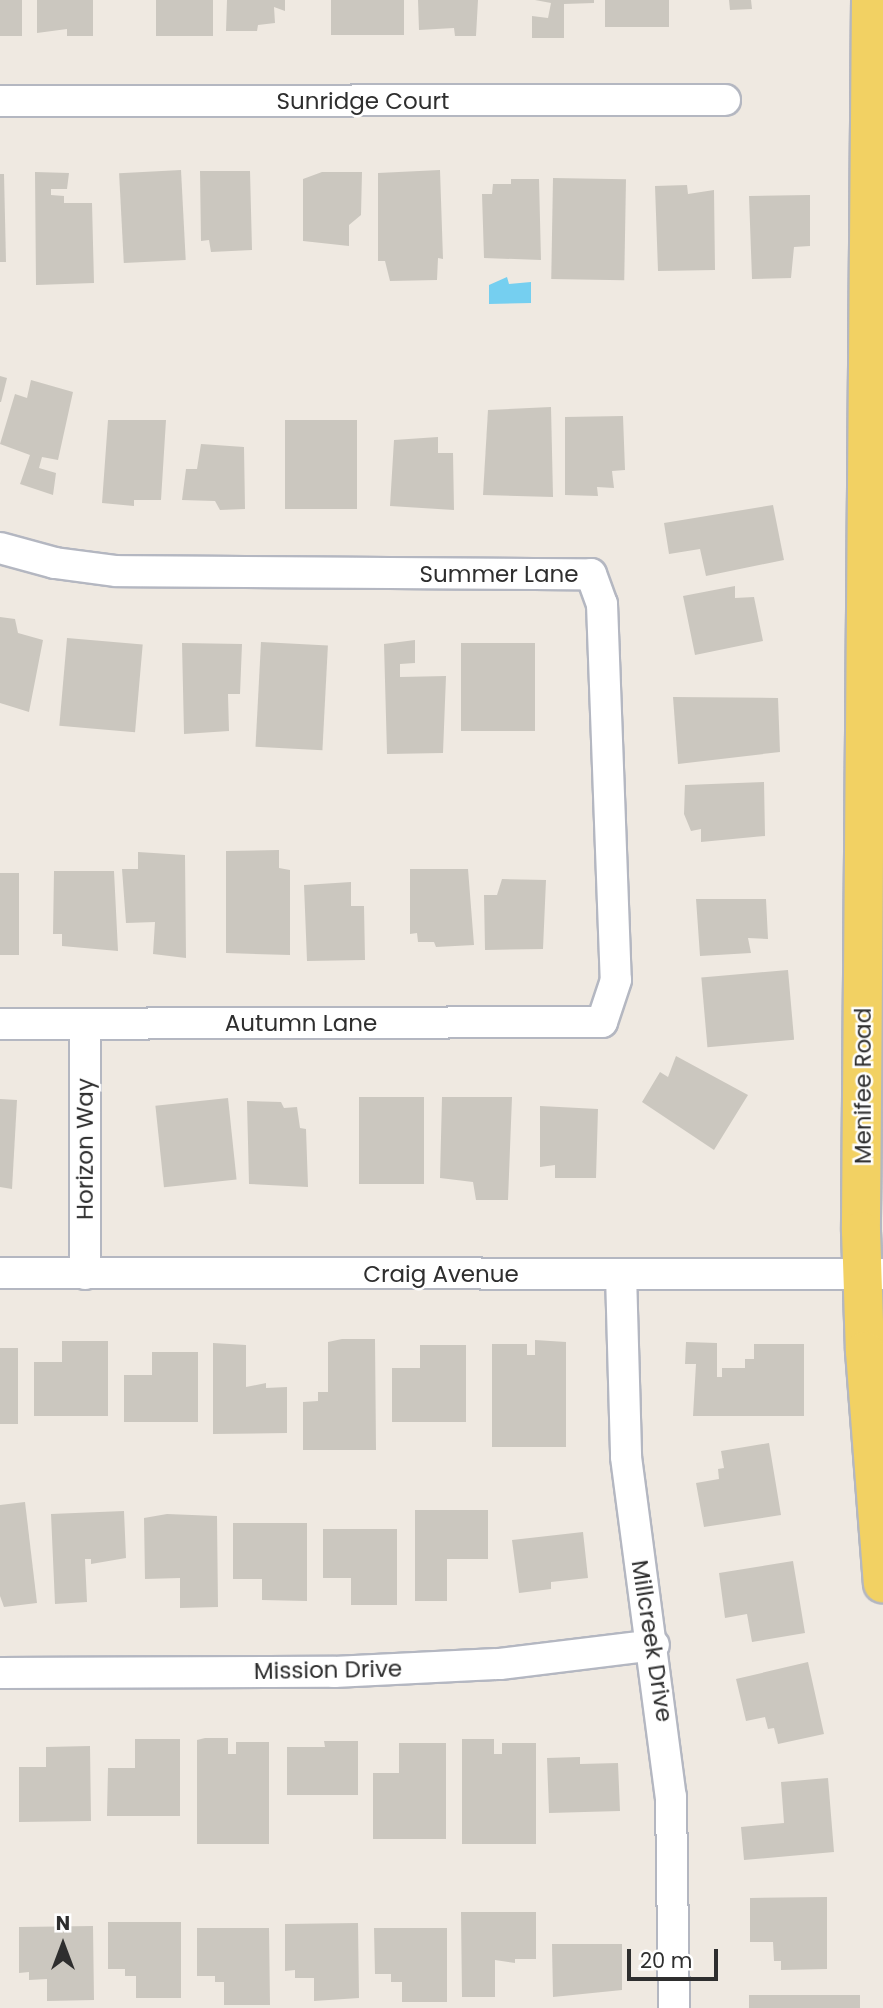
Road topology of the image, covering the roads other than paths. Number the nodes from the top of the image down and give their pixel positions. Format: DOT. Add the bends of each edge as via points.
graph roads {
  1 [pos="871,0"];
  2 [pos="725,100"];
  3 [pos="0,101"];
  4 [pos="0,548"];
  5 [pos="602,1022"];
  6 [pos="0,1024"];
  7 [pos="85,1024"];
  8 [pos="0,1273"];
  9 [pos="85,1273"];
  10 [pos="621,1274"];
  11 [pos="873,1274"];
  12 [pos="883,1583"];
  13 [pos="654,1645"];
  14 [pos="0,1673"];
  15 [pos="674,2008"];
  1 -- 11 [label="main road, Menifee Road"];
  2 -- 3 [label="street, Sunridge Court"];
  4 -- 5 [label="street, Summer Lane" via="55,563 116,571 592,574 602,604 616,981"];
  5 -- 7 [label="street, Autumn Lane"];
  6 -- 7 [label="street, Autumn Lane"];
  7 -- 9 [label="street, Horizon Way"];
  8 -- 9 [label="street, Craig Avenue"];
  9 -- 10 [label="street, Craig Avenue"];
  10 -- 11 [label="street, Craig Avenue"];
  10 -- 13 [label="street, Millcreek Drive" via="626,1457"];
  11 -- 12 [label="main road, Menifee Road" via="877,1546"];
  13 -- 14 [label="street, Mission Drive" via="500,1664 348,1671"];
  13 -- 15 [label="street, Millcreek Drive" via="671,1797"];
}
